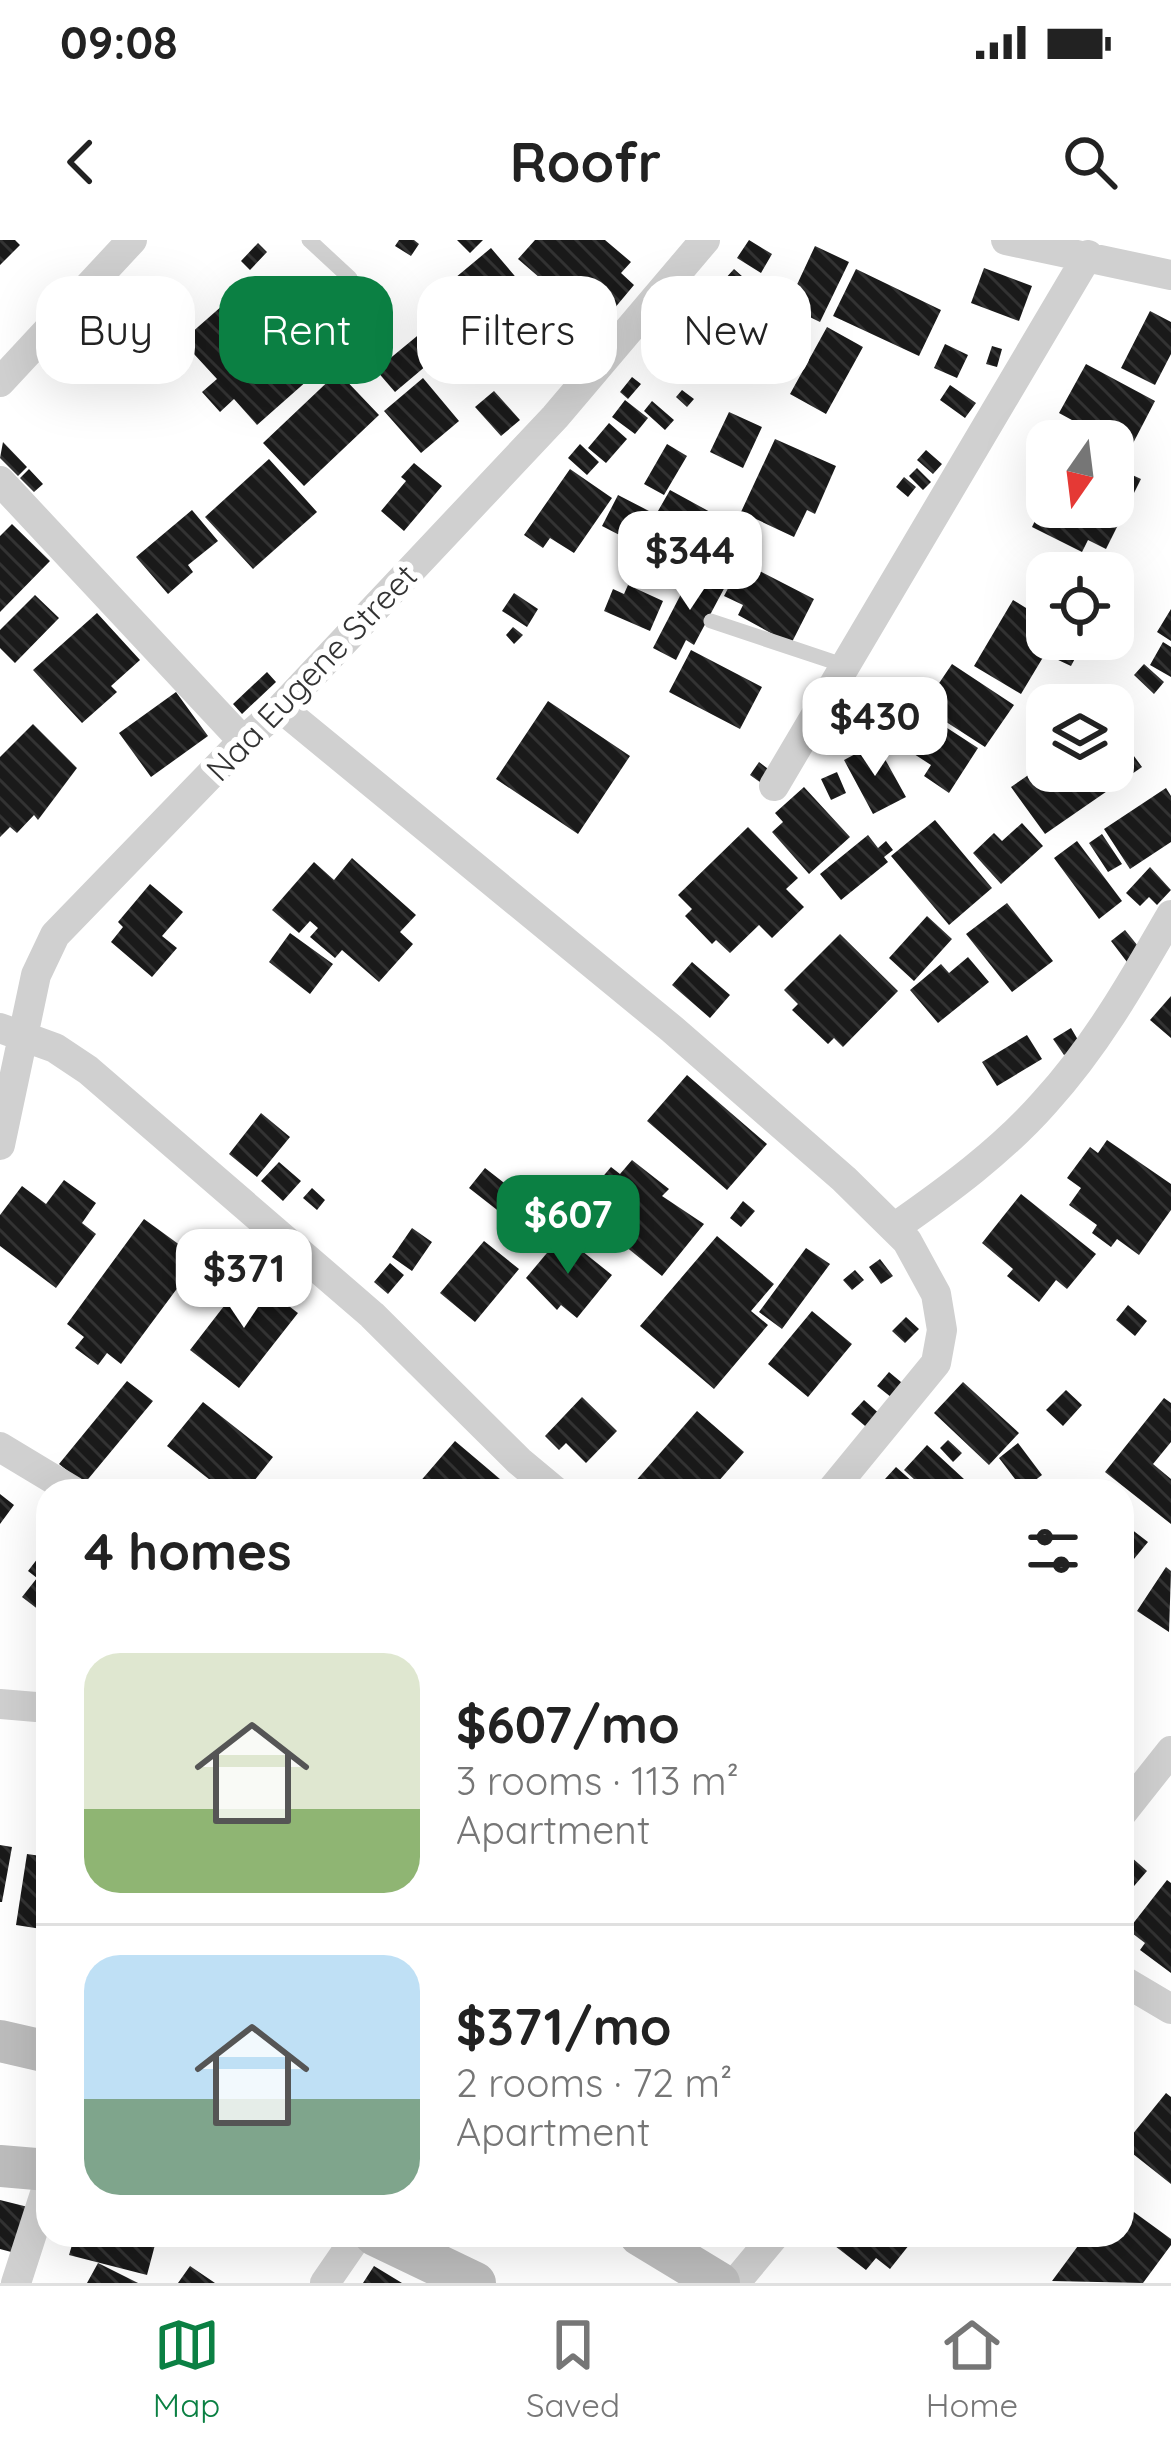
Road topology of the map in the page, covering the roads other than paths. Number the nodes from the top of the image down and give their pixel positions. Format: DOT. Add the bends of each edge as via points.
graph roads {
  1 [pos="132,240"];
  2 [pos="309,240"];
  3 [pos="705,240"];
  4 [pos="1006,240"];
  5 [pos="1088,255"];
  6 [pos="1155,261"];
  7 [pos="348,276"];
  8 [pos="0,382"];
  9 [pos="0,481"];
  10 [pos="711,621"];
  11 [pos="843,665"];
  12 [pos="281,708"];
  13 [pos="243,741"];
  14 [pos="774,786"];
  15 [pos="1171,915"];
  16 [pos="12,1032"];
  17 [pos="0,1145"];
  18 [pos="894,1228"];
  19 [pos="0,1447"];
  20 [pos="53,1479"];
  21 [pos="541,1479"];
  22 [pos="841,1479"];
  23 [pos="0,1704"];
  24 [pos="36,1707"];
  25 [pos="1171,1751"];
  26 [pos="1134,1798"];
  27 [pos="1134,1987"];
  28 [pos="1171,2008"];
  29 [pos="0,2166"];
  30 [pos="36,2169"];
  31 [pos="36,2222"];
  32 [pos="350,2247"];
  33 [pos="400,2247"];
  34 [pos="660,2247"];
  35 [pos="765,2247"];
  36 [pos="16,2283"];
  37 [pos="325,2283"];
  38 [pos="476,2283"];
  39 [pos="719,2283"];
  40 [pos="735,2283"];
  1 -- 8 [label="street"];
  2 -- 7 [label="lane"];
  3 -- 12 [label="street, Naa Eugene Street" via="555,417"];
  4 -- 5 [label="street"];
  5 -- 6 [label="street"];
  5 -- 11 [label="street"];
  9 -- 13 [label="street"];
  10 -- 11 [label="lane"];
  11 -- 14 [label="street"];
  12 -- 13 [label="street, Naa Eugene Street"];
  12 -- 18 [label="street" via="672,1029"];
  13 -- 16 [label="street, Naa Eugene Street" via="55,935"];
  15 -- 18 [label="street" via="1117,1010 1044,1104"];
  16 -- 17 [label="street, Naa Eugene Street"];
  16 -- 21 [label="street" via="88,1070 372,1315"];
  18 -- 22 [label="street" via="936,1294 936,1363"];
  19 -- 20 [label="street"];
  23 -- 24 [label="street"];
  25 -- 26 [label="street"];
  27 -- 28 [label="street"];
  29 -- 30 [label="street"];
  31 -- 36 [label="street"];
  32 -- 37 [label="street"];
  33 -- 38 [label="street"];
  34 -- 39 [label="street"];
  35 -- 40 [label="street"];
}
